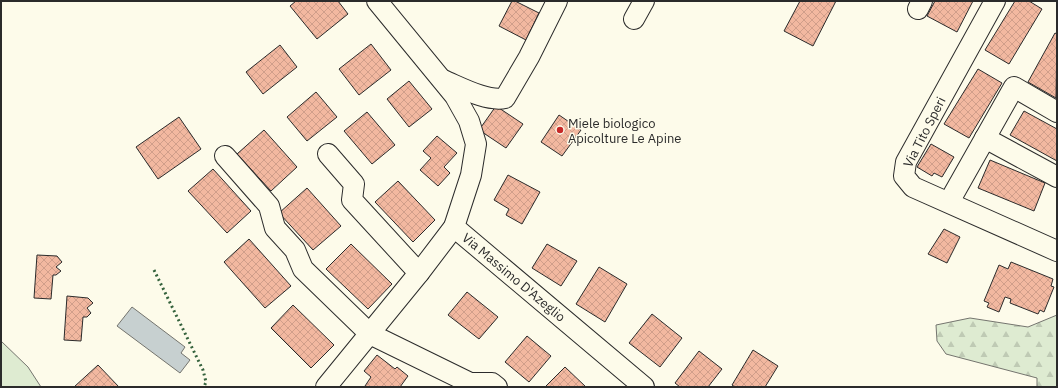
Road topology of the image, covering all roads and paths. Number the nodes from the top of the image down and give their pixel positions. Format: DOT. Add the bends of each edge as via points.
graph roads {
  1 [pos="377,1"];
  2 [pos="557,1"];
  3 [pos="644,1"];
  4 [pos="995,1"];
  5 [pos="634,19"];
  6 [pos="441,79"];
  7 [pos="1057,112"];
  8 [pos="985,138"];
  9 [pos="328,154"];
  10 [pos="225,156"];
  11 [pos="1057,177"];
  12 [pos="949,202"];
  13 [pos="454,227"];
  14 [pos="1057,251"];
  15 [pos="419,273"];
  16 [pos="370,334"];
  17 [pos="326,387"];
  18 [pos="497,387"];
  19 [pos="644,387"];
  1 -- 6 [label="street, Via Massimo D'Azeglio"];
  2 -- 6 [label="street" via="505,98 490,98"];
  3 -- 5 [label="street"];
  4 -- 12 [label="street, Via Tito Speri" via="904,166 904,176 910,184"];
  6 -- 13 [label="street, Via Massimo D'Azeglio" via="455,96 469,121 476,144 471,175"];
  7 -- 8 [label="street" via="1014,87"];
  8 -- 11 [label="street"];
  8 -- 12 [label="street"];
  9 -- 15 [label="street" via="354,184 352,200"];
  10 -- 16 [label="street" via="269,206 275,228 295,250 303,269"];
  12 -- 14 [label="street, Via Tito Speri"];
  13 -- 15 [label="street"];
  13 -- 19 [label="street, Via Massimo D'Azeglio"];
  15 -- 16 [label="street"];
  16 -- 17 [label="street"];
  16 -- 18 [label="street" via="470,383 492,383"];
}
